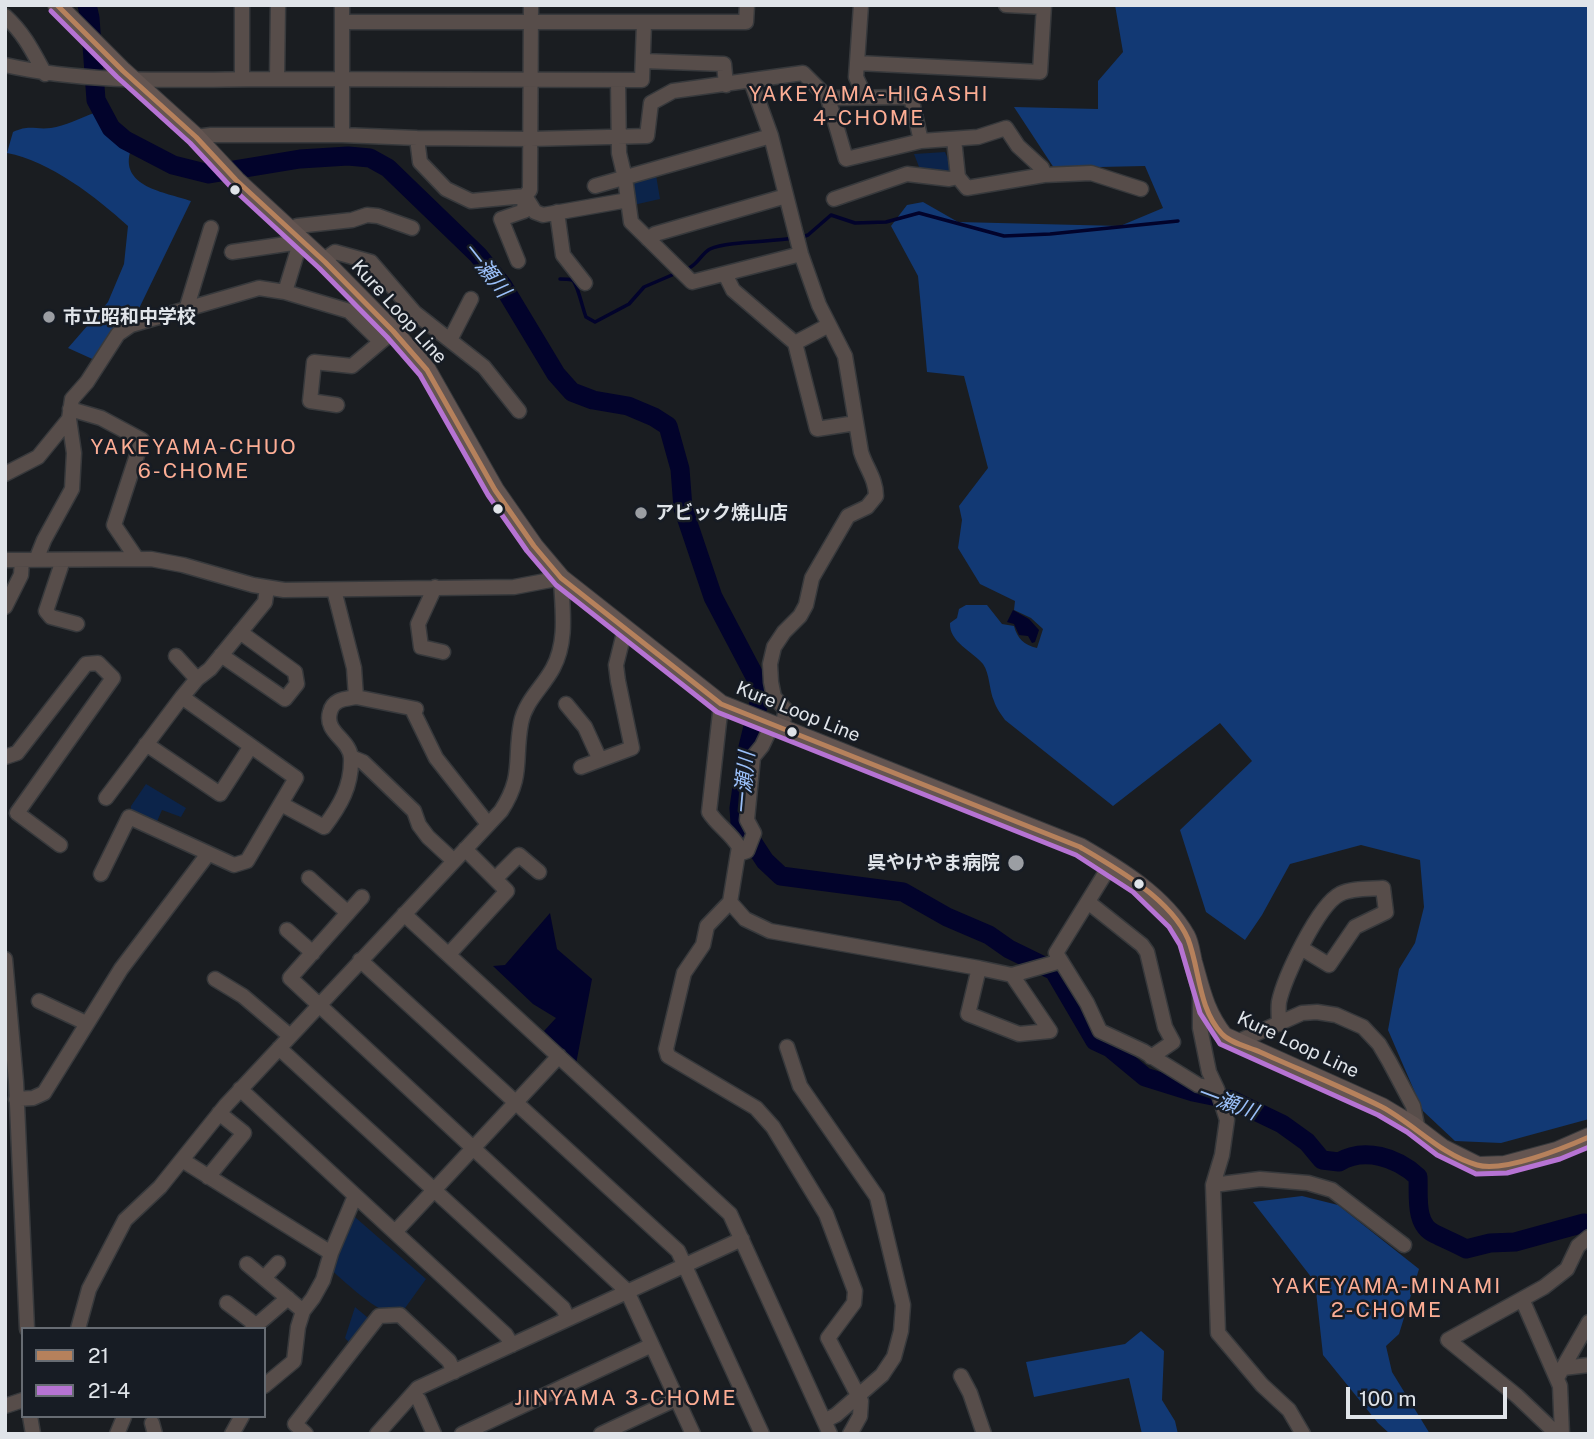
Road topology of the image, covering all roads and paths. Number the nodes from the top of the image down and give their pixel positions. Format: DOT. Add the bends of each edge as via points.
graph roads {
  1 [pos="57,5"];
  2 [pos="242,5"];
  3 [pos="278,5"];
  4 [pos="342,5"];
  5 [pos="531,5"];
  6 [pos="747,5"];
  7 [pos="861,5"];
  8 [pos="1006,5"];
  9 [pos="1044,6"];
  10 [pos="5,16"];
  11 [pos="342,22"];
  12 [pos="643,23"];
  13 [pos="531,24"];
  14 [pos="643,61"];
  15 [pos="857,63"];
  16 [pos="5,65"];
  17 [pos="45,74"];
  18 [pos="131,78"];
  19 [pos="242,79"];
  20 [pos="277,79"];
  21 [pos="342,79"];
  22 [pos="530,80"];
  23 [pos="618,80"];
  24 [pos="751,81"];
  25 [pos="726,85"];
  26 [pos="862,97"];
  27 [pos="828,99"];
  28 [pos="342,135"];
  29 [pos="771,136"];
  30 [pos="196,137"];
  31 [pos="618,137"];
  32 [pos="417,138"];
  33 [pos="530,139"];
  34 [pos="954,139"];
  35 [pos="921,141"];
  36 [pos="1044,176"];
  37 [pos="958,177"];
  38 [pos="625,178"];
  39 [pos="595,186"];
  40 [pos="1141,188"];
  41 [pos="525,196"];
  42 [pos="786,196"];
  43 [pos="834,199"];
  44 [pos="628,200"];
  45 [pos="558,212"];
  46 [pos="211,228"];
  47 [pos="412,228"];
  48 [pos="297,236"];
  49 [pos="648,239"];
  50 [pos="799,245"];
  51 [pos="232,252"];
  52 [pos="518,261"];
  53 [pos="325,262"];
  54 [pos="725,274"];
  55 [pos="585,283"];
  56 [pos="285,292"];
  57 [pos="471,299"];
  58 [pos="186,310"];
  59 [pos="415,313"];
  60 [pos="829,325"];
  61 [pos="386,336"];
  62 [pos="450,340"];
  63 [pos="795,343"];
  64 [pos="337,405"];
  65 [pos="519,411"];
  66 [pos="70,414"];
  67 [pos="856,423"];
  68 [pos="5,474"];
  69 [pos="137,559"];
  70 [pos="5,560"];
  71 [pos="29,560"];
  72 [pos="62,560"];
  73 [pos="561,578"];
  74 [pos="267,587"];
  75 [pos="435,587"];
  76 [pos="334,590"];
  77 [pos="5,607"];
  78 [pos="77,624"];
  79 [pos="625,629"];
  80 [pos="240,632"];
  81 [pos="443,652"];
  82 [pos="176,656"];
  83 [pos="221,656"];
  84 [pos="197,679"];
  85 [pos="181,696"];
  86 [pos="356,697"];
  87 [pos="721,704"];
  88 [pos="566,705"];
  89 [pos="773,726"];
  90 [pos="146,744"];
  91 [pos="251,746"];
  92 [pos="5,757"];
  93 [pos="351,757"];
  94 [pos="600,760"];
  95 [pos="581,767"];
  96 [pos="106,798"];
  97 [pos="283,804"];
  98 [pos="488,824"];
  99 [pos="60,845"];
  100 [pos="465,849"];
  101 [pos="208,853"];
  102 [pos="738,854"];
  103 [pos="454,861"];
  104 [pos="1111,864"];
  105 [pos="539,872"];
  106 [pos="101,874"];
  107 [pos="309,877"];
  108 [pos="495,879"];
  109 [pos="362,897"];
  110 [pos="730,902"];
  111 [pos="1088,902"];
  112 [pos="348,913"];
  113 [pos="404,914"];
  114 [pos="287,930"];
  115 [pos="1301,948"];
  116 [pos="313,953"];
  117 [pos="449,954"];
  118 [pos="5,959"];
  119 [pos="360,960"];
  120 [pos="1061,961"];
  121 [pos="979,968"];
  122 [pos="1012,975"];
  123 [pos="215,979"];
  124 [pos="1200,985"];
  125 [pos="39,1001"];
  126 [pos="318,1006"];
  127 [pos="86,1023"];
  128 [pos="1279,1024"];
  129 [pos="290,1036"];
  130 [pos="1237,1042"];
  131 [pos="787,1047"];
  132 [pos="279,1048"];
  133 [pos="559,1056"];
  134 [pos="1151,1057"];
  135 [pos="1217,1089"];
  136 [pos="240,1090"];
  137 [pos="16,1099"];
  138 [pos="516,1102"];
  139 [pos="222,1109"];
  140 [pos="1418,1130"];
  141 [pos="1589,1137"];
  142 [pos="473,1149"];
  143 [pos="182,1160"];
  144 [pos="208,1177"];
  145 [pos="1213,1185"];
  146 [pos="434,1190"];
  147 [pos="355,1196"];
  148 [pos="395,1232"];
  149 [pos="1589,1237"];
  150 [pos="742,1239"];
  151 [pos="1404,1245"];
  152 [pos="331,1253"];
  153 [pos="278,1263"];
  154 [pos="247,1264"];
  155 [pos="684,1265"];
  156 [pos="264,1278"];
  157 [pos="627,1291"];
  158 [pos="288,1298"];
  159 [pos="1521,1299"];
  160 [pos="226,1303"];
  161 [pos="303,1311"];
  162 [pos="568,1319"];
  163 [pos="1589,1322"];
  164 [pos="27,1327"];
  165 [pos="79,1327"];
  166 [pos="254,1327"];
  167 [pos="512,1345"];
  168 [pos="652,1345"];
  169 [pos="1589,1365"];
  170 [pos="454,1372"];
  171 [pos="1560,1373"];
  172 [pos="961,1376"];
  173 [pos="266,1384"];
  174 [pos="413,1395"];
  175 [pos="859,1395"];
  176 [pos="21,1399"];
  177 [pos="676,1399"];
  178 [pos="5,1406"];
  179 [pos="124,1418"];
  180 [pos="241,1418"];
  181 [pos="827,1427"];
  182 [pos="117,1434"];
  183 [pos="232,1434"];
  184 [pos="306,1434"];
  185 [pos="377,1434"];
  186 [pos="434,1434"];
  187 [pos="462,1434"];
  188 [pos="601,1434"];
  189 [pos="693,1434"];
  190 [pos="762,1434"];
  191 [pos="850,1434"];
  192 [pos="984,1434"];
  193 [pos="1303,1434"];
  194 [pos="1559,1434"];
  1 -- 18 [label="main road, Kure Loop Line"];
  2 -- 19 [label="street"];
  3 -- 20 [label="street"];
  4 -- 11 [label="street"];
  5 -- 13 [label="street"];
  6 -- 12 [label="street" via="746,22"];
  7 -- 15 [label="street"];
  8 -- 9 [label="street"];
  9 -- 15 [label="street" via="1040,72"];
  10 -- 17 [label="street" via="33,48"];
  11 -- 13 [label="street"];
  11 -- 21 [label="street"];
  12 -- 13 [label="street"];
  12 -- 14 [label="street"];
  13 -- 22 [label="street"];
  14 -- 23 [label="street" via="642,80"];
  14 -- 25 [label="street" via="724,64"];
  15 -- 26 [label="street"];
  16 -- 17 [label="street"];
  17 -- 18 [label="street"];
  18 -- 19 [label="street"];
  18 -- 30 [label="main road, Kure Loop Line"];
  19 -- 20 [label="street"];
  20 -- 21 [label="street"];
  21 -- 22 [label="street"];
  21 -- 28 [label="street"];
  22 -- 23 [label="street"];
  22 -- 33 [label="street"];
  23 -- 31 [label="street"];
  24 -- 25 [label="street"];
  24 -- 27 [label="street" via="803,73"];
  24 -- 29 [label="street"];
  25 -- 31 [label="street" via="673,91 651,103 647,136"];
  26 -- 27 [label="street"];
  26 -- 35 [label="street" via="911,97"];
  27 -- 35 [label="street" via="846,159"];
  28 -- 30 [label="street"];
  28 -- 32 [label="street"];
  29 -- 38 [label="street"];
  29 -- 42 [label="street"];
  30 -- 48 [label="main road, Kure Loop Line"];
  31 -- 33 [label="street"];
  31 -- 38 [label="street"];
  32 -- 33 [label="street"];
  32 -- 41 [label="street" via="421,162 446,189 471,201"];
  33 -- 41 [label="street" via="530,191"];
  34 -- 35 [label="street"];
  34 -- 36 [label="street" via="1006,128"];
  34 -- 37 [label="street"];
  36 -- 37 [label="street" via="967,188"];
  36 -- 40 [label="street" via="1090,173"];
  37 -- 43 [label="street" via="907,174"];
  38 -- 39 [label="street"];
  38 -- 44 [label="street"];
  41 -- 45 [label="street" via="535,212"];
  41 -- 52 [label="street" via="524,211 501,219"];
  42 -- 49 [label="street"];
  42 -- 50 [label="street"];
  44 -- 45 [label="street"];
  44 -- 49 [label="street" via="631,222"];
  45 -- 55 [label="street" via="563,256"];
  46 -- 58 [label="street"];
  47 -- 48 [label="street" via="367,215"];
  48 -- 51 [label="street"];
  48 -- 53 [label="main road, Kure Loop Line"];
  48 -- 56 [label="street"];
  49 -- 54 [label="street" via="692,282"];
  50 -- 54 [label="street"];
  50 -- 60 [label="street"];
  53 -- 59 [label="street" via="335,252 371,262"];
  53 -- 61 [label="main road, Kure Loop Line"];
  54 -- 63 [label="street" via="733,290"];
  56 -- 58 [label="street" via="259,288"];
  56 -- 61 [label="street" via="349,311"];
  57 -- 62 [label="street"];
  58 -- 66 [label="street" via="131,325 118,334 72,399"];
  59 -- 61 [label="street"];
  59 -- 62 [label="street"];
  60 -- 63 [label="street"];
  60 -- 67 [label="street" via="845,356"];
  61 -- 64 [label="street" via="352,366 314,362 305,401"];
  61 -- 73 [label="main road, Kure Loop Line" via="427,370 495,490"];
  62 -- 65 [label="street" via="484,367"];
  63 -- 67 [label="street" via="817,429"];
  66 -- 68 [label="street" via="38,457"];
  66 -- 69 [label="street" via="101,418 142,439 114,525"];
  66 -- 71 [label="street" via="72,489"];
  67 -- 89 [label="street" via="876,496 867,507 848,516 812,578 800,616 774,646 771,682 774,697 786,710"];
  69 -- 72 [label="street"];
  69 -- 74 [label="street" via="183,565"];
  70 -- 71 [label="street"];
  71 -- 72 [label="street"];
  71 -- 77 [label="street"];
  72 -- 78 [label="street" via="46,611 51,617"];
  73 -- 75 [label="street" via="514,587"];
  73 -- 79 [label="main road, Kure Loop Line"];
  73 -- 98 [label="street" via="559,655 521,722 512,794"];
  74 -- 76 [label="street"];
  74 -- 80 [label="street" via="265,602"];
  75 -- 76 [label="street"];
  75 -- 81 [label="street" via="418,624 421,647"];
  76 -- 86 [label="street" via="354,667"];
  79 -- 87 [label="main road, Kure Loop Line"];
  79 -- 94 [label="street" via="617,665 632,748"];
  80 -- 83 [label="street"];
  80 -- 83 [label="street" via="295,672 297,684 285,699"];
  82 -- 84 [label="street"];
  83 -- 84 [label="street"];
  84 -- 85 [label="street"];
  85 -- 90 [label="street"];
  85 -- 91 [label="street"];
  86 -- 93 [label="street" via="336,701 328,719"];
  86 -- 98 [label="street" via="416,709 436,758"];
  87 -- 89 [label="main road, Kure Loop Line"];
  87 -- 102 [label="street" via="709,812 732,835"];
  88 -- 94 [label="street" via="585,727"];
  89 -- 102 [label="street" via="753,757 747,820 754,833 747,851"];
  89 -- 104 [label="main road, Kure Loop Line" via="1080,847"];
  90 -- 91 [label="street" via="220,794"];
  90 -- 96 [label="street"];
  91 -- 97 [label="street" via="296,778"];
  92 -- 99 [label="street" via="17,753 86,663 98,663 113,678 18,813"];
  93 -- 97 [label="street" via="348,788 324,827"];
  93 -- 103 [label="street" via="363,762 414,811 428,837"];
  94 -- 95 [label="street"];
  97 -- 101 [label="street" via="247,861 234,865"];
  98 -- 100 [label="street"];
  100 -- 103 [label="street"];
  100 -- 108 [label="street"];
  101 -- 106 [label="street" via="130,817"];
  101 -- 127 [label="street"];
  102 -- 110 [label="street"];
  103 -- 113 [label="street"];
  104 -- 111 [label="street"];
  104 -- 124 [label="main road, Kure Loop Line" via="1165,909 1186,937"];
  105 -- 108 [label="street" via="519,855"];
  107 -- 112 [label="street"];
  108 -- 117 [label="street" via="507,891"];
  109 -- 112 [label="street"];
  110 -- 121 [label="street" via="746,919 770,931"];
  110 -- 175 [label="street" via="707,926 703,945 684,973 666,1049 668,1056 756,1108 792,1156 825,1214 855,1291 854,1303 828,1338"];
  111 -- 120 [label="street" via="1056,953"];
  111 -- 134 [label="street" via="1147,952 1165,1027 1173,1042"];
  112 -- 116 [label="street"];
  113 -- 117 [label="street"];
  113 -- 119 [label="street"];
  114 -- 116 [label="street"];
  115 -- 115 [label="street" via="1326,905 1341,893 1383,888 1387,912 1355,928 1329,965"];
  115 -- 128 [label="street" via="1287,976"];
  116 -- 126 [label="street" via="290,978"];
  117 -- 133 [label="street"];
  118 -- 137 [label="street"];
  119 -- 126 [label="street"];
  119 -- 138 [label="street"];
  120 -- 122 [label="street"];
  120 -- 134 [label="street" via="1100,1031"];
  121 -- 122 [label="street"];
  121 -- 122 [label="street" via="968,1014 1019,1034 1050,1031"];
  123 -- 129 [label="street"];
  124 -- 130 [label="main road, Kure Loop Line" via="1211,1019 1224,1036"];
  124 -- 135 [label="street" via="1200,1028"];
  125 -- 127 [label="street"];
  126 -- 129 [label="street"];
  126 -- 142 [label="street"];
  127 -- 137 [label="street" via="44,1093"];
  128 -- 130 [label="street"];
  128 -- 140 [label="street" via="1302,1013 1317,1012 1363,1027 1389,1061 1413,1106"];
  129 -- 132 [label="street"];
  130 -- 140 [label="main road, Kure Loop Line" via="1382,1107"];
  131 -- 175 [label="street" via="800,1086 877,1197 903,1305 894,1357"];
  132 -- 136 [label="street"];
  132 -- 146 [label="street"];
  133 -- 138 [label="street"];
  133 -- 150 [label="street" via="730,1214"];
  134 -- 135 [label="street" via="1198,1085"];
  135 -- 145 [label="street" via="1227,1120"];
  136 -- 139 [label="street"];
  136 -- 147 [label="street"];
  137 -- 164 [label="street"];
  138 -- 142 [label="street"];
  138 -- 155 [label="street" via="678,1251"];
  139 -- 143 [label="street"];
  139 -- 144 [label="street" via="244,1133"];
  140 -- 141 [label="main road, Kure Loop Line" via="1478,1166 1506,1165"];
  142 -- 146 [label="street"];
  142 -- 157 [label="street"];
  143 -- 144 [label="street"];
  143 -- 165 [label="street" via="125,1220 89,1289"];
  144 -- 152 [label="street"];
  145 -- 151 [label="street" via="1260,1179 1308,1183 1332,1191"];
  145 -- 193 [label="street" via="1219,1333 1289,1410"];
  146 -- 148 [label="street"];
  146 -- 162 [label="street" via="563,1308"];
  147 -- 148 [label="street"];
  147 -- 152 [label="street"];
  148 -- 167 [label="street"];
  149 -- 159 [label="street" via="1578,1246 1567,1269"];
  150 -- 155 [label="street"];
  150 -- 181 [label="street"];
  152 -- 161 [label="street" via="323,1280"];
  153 -- 156 [label="street"];
  154 -- 156 [label="street"];
  155 -- 157 [label="street"];
  155 -- 190 [label="street"];
  156 -- 158 [label="street"];
  157 -- 162 [label="street"];
  157 -- 168 [label="street"];
  158 -- 161 [label="street"];
  158 -- 166 [label="street"];
  159 -- 171 [label="street"];
  159 -- 194 [label="street" via="1448,1340"];
  160 -- 166 [label="street"];
  161 -- 173 [label="street" via="294,1361"];
  162 -- 167 [label="street"];
  163 -- 171 [label="street"];
  167 -- 170 [label="street"];
  168 -- 177 [label="street"];
  168 -- 187 [label="street"];
  169 -- 171 [label="street"];
  170 -- 174 [label="street" via="418,1388"];
  170 -- 184 [label="street" via="449,1361 400,1315 379,1315 295,1424"];
  171 -- 194 [label="street"];
  172 -- 192 [label="street"];
  174 -- 185 [label="street"];
  174 -- 186 [label="street"];
  175 -- 181 [label="street"];
  175 -- 191 [label="street" via="860,1416"];
  176 -- 178 [label="street"];
  177 -- 188 [label="street"];
  177 -- 189 [label="street"];
  179 -- 182 [label="street"];
  180 -- 183 [label="street"];
}
